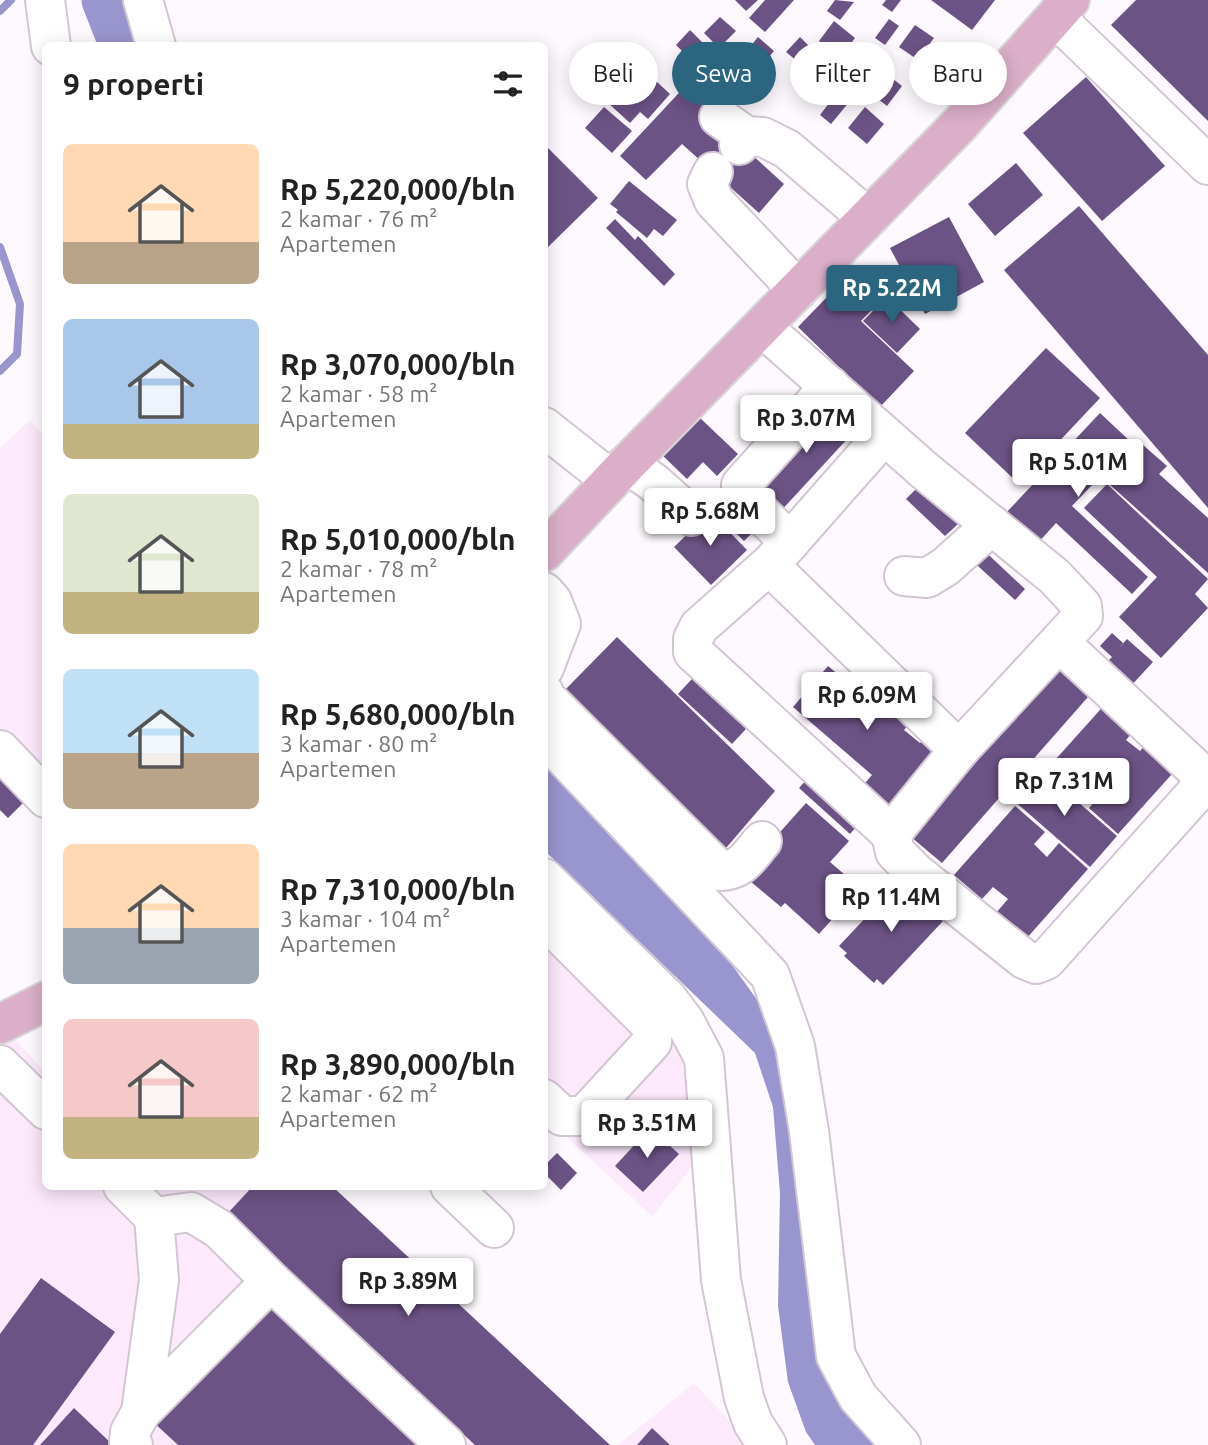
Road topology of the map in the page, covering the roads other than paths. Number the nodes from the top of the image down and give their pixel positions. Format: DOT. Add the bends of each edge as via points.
graph roads {
  1 [pos="45,0"];
  2 [pos="143,0"];
  3 [pos="1062,8"];
  4 [pos="50,42"];
  5 [pos="155,42"];
  6 [pos="735,133"];
  7 [pos="1208,165"];
  8 [pos="713,173"];
  9 [pos="868,218"];
  10 [pos="798,290"];
  11 [pos="762,327"];
  12 [pos="830,386"];
  13 [pos="548,430"];
  14 [pos="884,435"];
  15 [pos="621,470"];
  16 [pos="691,516"];
  17 [pos="992,525"];
  18 [pos="548,548"];
  19 [pos="779,553"];
  20 [pos="904,576"];
  21 [pos="548,596"];
  22 [pos="1059,642"];
  23 [pos="548,658"];
  24 [pos="548,700"];
  25 [pos="548,740"];
  26 [pos="0,750"];
  27 [pos="959,750"];
  28 [pos="42,794"];
  29 [pos="891,834"];
  30 [pos="762,841"];
  31 [pos="548,882"];
  32 [pos="548,923"];
  33 [pos="42,1002"];
  34 [pos="0,1024"];
  35 [pos="0,1065"];
  36 [pos="548,1103"];
  37 [pos="42,1106"];
  38 [pos="126,1190"];
  39 [pos="454,1190"];
  40 [pos="154,1217"];
  41 [pos="494,1228"];
  42 [pos="271,1281"];
  43 [pos="137,1429"];
  44 [pos="446,1445"];
  45 [pos="767,1445"];
  46 [pos="901,1445"];
  1 -- 4 [label="street"];
  2 -- 5 [label="street"];
  3 -- 7 [label="street"];
  3 -- 9 [label="main road" via="960,124"];
  6 -- 9 [label="street" via="764,137 787,149"];
  8 -- 10 [label="street" via="707,184 715,201"];
  9 -- 10 [label="main road"];
  10 -- 11 [label="main road"];
  11 -- 12 [label="street"];
  11 -- 15 [label="main road"];
  12 -- 14 [label="street"];
  12 -- 19 [label="street" via="741,485 742,495"];
  13 -- 15 [label="street" via="597,469"];
  14 -- 17 [label="street"];
  14 -- 19 [label="street"];
  15 -- 16 [label="street" via="653,482"];
  15 -- 18 [label="main road"];
  17 -- 20 [label="street" via="927,578"];
  17 -- 22 [label="street" via="1082,606 1083,616"];
  19 -- 27 [label="street"];
  19 -- 29 [label="street" via="699,628 693,652"];
  21 -- 23 [label="street" via="561,625"];
  22 -- 27 [label="street"];
  22 -- 29 [label="street" via="1200,773 1196,793 1046,960 1036,964 916,873 895,852"];
  24 -- 30 [label="street" via="720,871 741,866"];
  25 -- 46 [label="street" via="770,975 795,1046 836,1356 858,1397"];
  26 -- 28 [label="street"];
  27 -- 29 [label="street"];
  31 -- 45 [label="street" via="667,998 704,1058 721,1280 744,1398"];
  32 -- 36 [label="street" via="653,1027 652,1041 584,1116 562,1116"];
  33 -- 34 [label="main road"];
  35 -- 37 [label="street"];
  38 -- 40 [label="street"];
  39 -- 41 [label="street"];
  40 -- 42 [label="street" via="191,1212 219,1229"];
  40 -- 43 [label="street" via="159,1280"];
  42 -- 43 [label="street"];
  42 -- 44 [label="street"];
}
